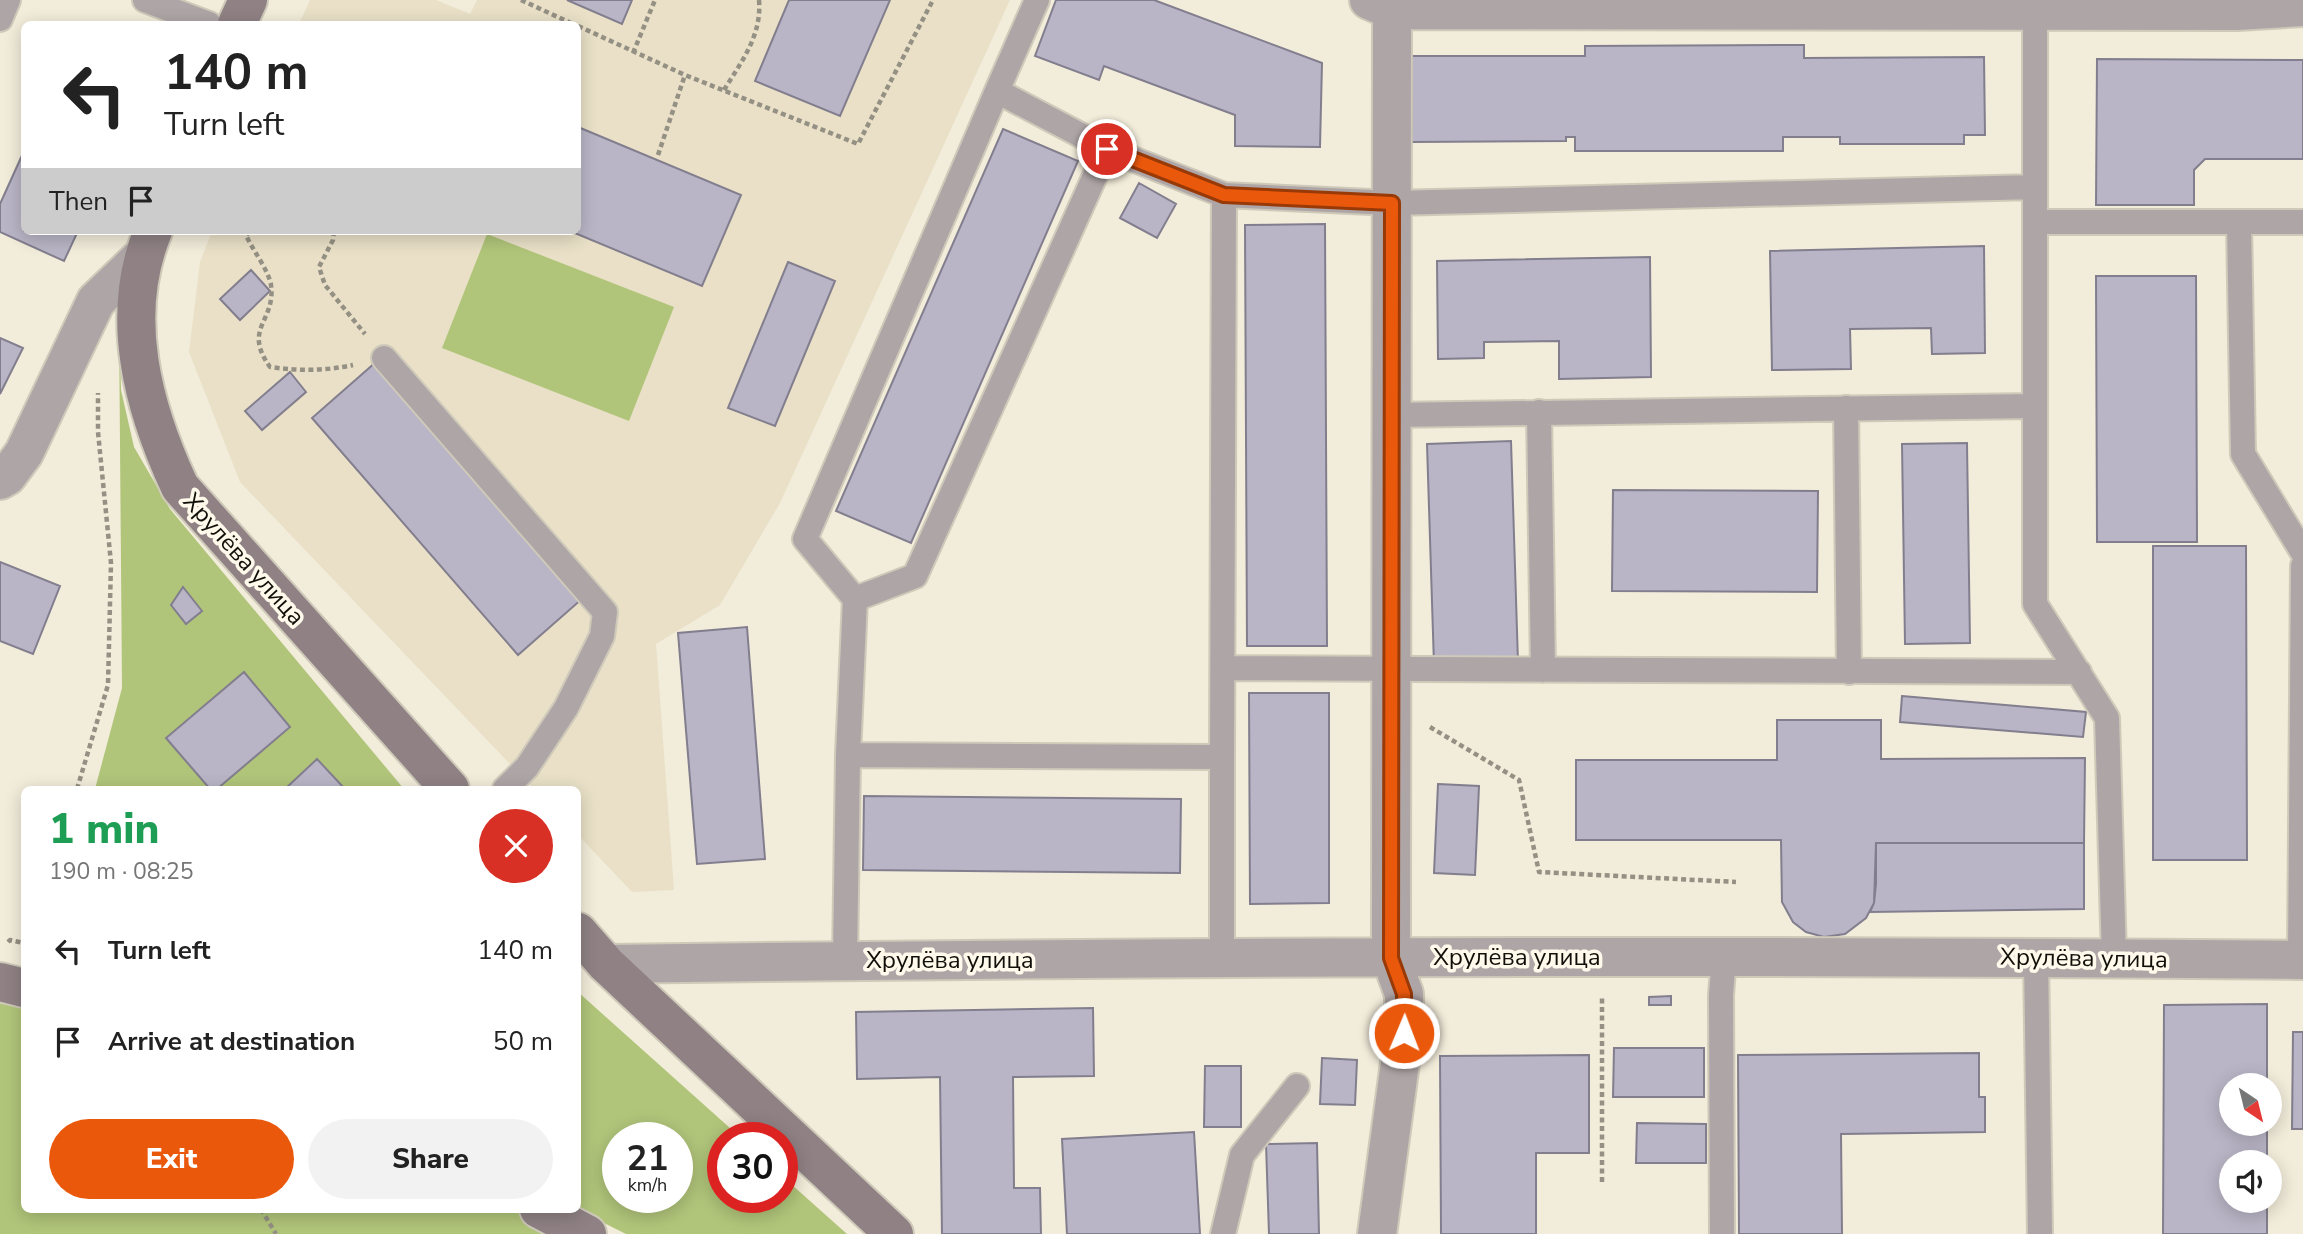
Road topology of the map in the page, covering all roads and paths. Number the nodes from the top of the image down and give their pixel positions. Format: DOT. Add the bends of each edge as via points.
graph roads {
  1 [pos="8,0"];
  2 [pos="145,0"];
  3 [pos="248,0"];
  4 [pos="521,0"];
  5 [pos="655,0"];
  6 [pos="759,0"];
  7 [pos="933,0"];
  8 [pos="1037,0"];
  9 [pos="1380,5"];
  10 [pos="2303,7"];
  11 [pos="2035,11"];
  12 [pos="0,19"];
  13 [pos="201,21"];
  14 [pos="238,21"];
  15 [pos="566,21"];
  16 [pos="581,28"];
  17 [pos="633,53"];
  18 [pos="685,75"];
  19 [pos="724,90"];
  20 [pos="998,92"];
  21 [pos="1107,149"];
  22 [pos="658,155"];
  23 [pos="2035,187"];
  24 [pos="1224,195"];
  25 [pos="1392,203"];
  26 [pos="2036,222"];
  27 [pos="2239,222"];
  28 [pos="2303,222"];
  29 [pos="246,235"];
  30 [pos="334,235"];
  31 [pos="148,244"];
  32 [pos="384,358"];
  33 [pos="97,380"];
  34 [pos="2035,406"];
  35 [pos="1846,408"];
  36 [pos="1539,412"];
  37 [pos="1391,415"];
  38 [pos="0,480"];
  39 [pos="2303,553"];
  40 [pos="2303,566"];
  41 [pos="855,599"];
  42 [pos="1224,668"];
  43 [pos="1543,670"];
  44 [pos="1849,672"];
  45 [pos="2079,672"];
  46 [pos="1390,687"];
  47 [pos="848,755"];
  48 [pos="1222,757"];
  49 [pos="78,786"];
  50 [pos="447,786"];
  51 [pos="508,786"];
  52 [pos="1736,882"];
  53 [pos="581,935"];
  54 [pos="1724,957"];
  55 [pos="2036,957"];
  56 [pos="1391,958"];
  57 [pos="2114,958"];
  58 [pos="1222,959"];
  59 [pos="2302,960"];
  60 [pos="845,961"];
  61 [pos="607,964"];
  62 [pos="0,982"];
  63 [pos="21,987"];
  64 [pos="1602,994"];
  65 [pos="1297,1086"];
  66 [pos="1602,1182"];
  67 [pos="263,1213"];
  68 [pos="547,1213"];
  69 [pos="276,1234"];
  70 [pos="587,1234"];
  71 [pos="894,1234"];
  72 [pos="1223,1234"];
  73 [pos="1377,1234"];
  74 [pos="1723,1234"];
  75 [pos="2040,1234"];
  1 -- 12 [label="lane"];
  2 -- 13 [label="lane"];
  3 -- 14 [label="main road"];
  4 -- 15 [label="path"];
  5 -- 17 [label="path"];
  6 -- 19 [label="path" via="754,42"];
  7 -- 19 [label="path" via="859,144"];
  8 -- 20 [label="lane"];
  9 -- 11 [label="street"];
  9 -- 25 [label="street"];
  10 -- 11 [label="street"];
  11 -- 23 [label="lane"];
  16 -- 17 [label="path"];
  17 -- 18 [label="path"];
  18 -- 19 [label="path"];
  18 -- 22 [label="path"];
  20 -- 21 [label="lane"];
  20 -- 41 [label="lane" via="805,539"];
  21 -- 24 [label="lane"];
  21 -- 41 [label="lane" via="915,576"];
  23 -- 25 [label="lane"];
  23 -- 26 [label="lane"];
  24 -- 25 [label="lane"];
  24 -- 42 [label="lane"];
  25 -- 37 [label="street"];
  26 -- 27 [label="lane"];
  26 -- 34 [label="lane"];
  27 -- 28 [label="lane"];
  27 -- 39 [label="lane" via="2243,454"];
  29 -- 32 [label="path" via="271,280 272,303 260,328 259,351 270,367 332,369"];
  30 -- 32 [label="path" via="319,267 325,285"];
  31 -- 38 [label="street, Хрулёва улица" via="96,301 24,453"];
  31 -- 50 [label="main road, Хрулёва улица" via="136,295 141,370 150,413 180,487"];
  32 -- 51 [label="lane" via="605,611 602,636 566,708 527,767"];
  33 -- 49 [label="path" via="111,563 108,685"];
  34 -- 35 [label="lane"];
  34 -- 45 [label="lane" via="2035,604"];
  35 -- 36 [label="lane"];
  35 -- 44 [label="lane"];
  36 -- 37 [label="lane"];
  36 -- 43 [label="lane"];
  37 -- 46 [label="street"];
  40 -- 59 [label="lane"];
  41 -- 47 [label="lane"];
  42 -- 46 [label="lane"];
  42 -- 48 [label="lane"];
  43 -- 44 [label="lane"];
  43 -- 46 [label="lane"];
  44 -- 45 [label="lane"];
  45 -- 57 [label="lane" via="2108,718"];
  46 -- 52 [label="path" via="1519,780 1539,872"];
  46 -- 56 [label="street"];
  47 -- 48 [label="lane"];
  47 -- 60 [label="lane"];
  48 -- 58 [label="lane"];
  53 -- 61 [label="main road"];
  54 -- 55 [label="street, Хрулёва улица"];
  54 -- 56 [label="street, Хрулёва улица"];
  54 -- 74 [label="lane"];
  55 -- 57 [label="street, Хрулёва улица"];
  55 -- 75 [label="lane"];
  56 -- 58 [label="street, Хрулёва улица"];
  56 -- 73 [label="street" via="1404,994 1404,1033"];
  57 -- 59 [label="street, Хрулёва улица"];
  58 -- 60 [label="street, Хрулёва улица"];
  60 -- 61 [label="street, Хрулёва улица"];
  61 -- 71 [label="main road"];
  62 -- 63 [label="main road"];
  64 -- 66 [label="path"];
  65 -- 72 [label="lane" via="1242,1155"];
  67 -- 69 [label="path"];
  68 -- 70 [label="main road"];
}
